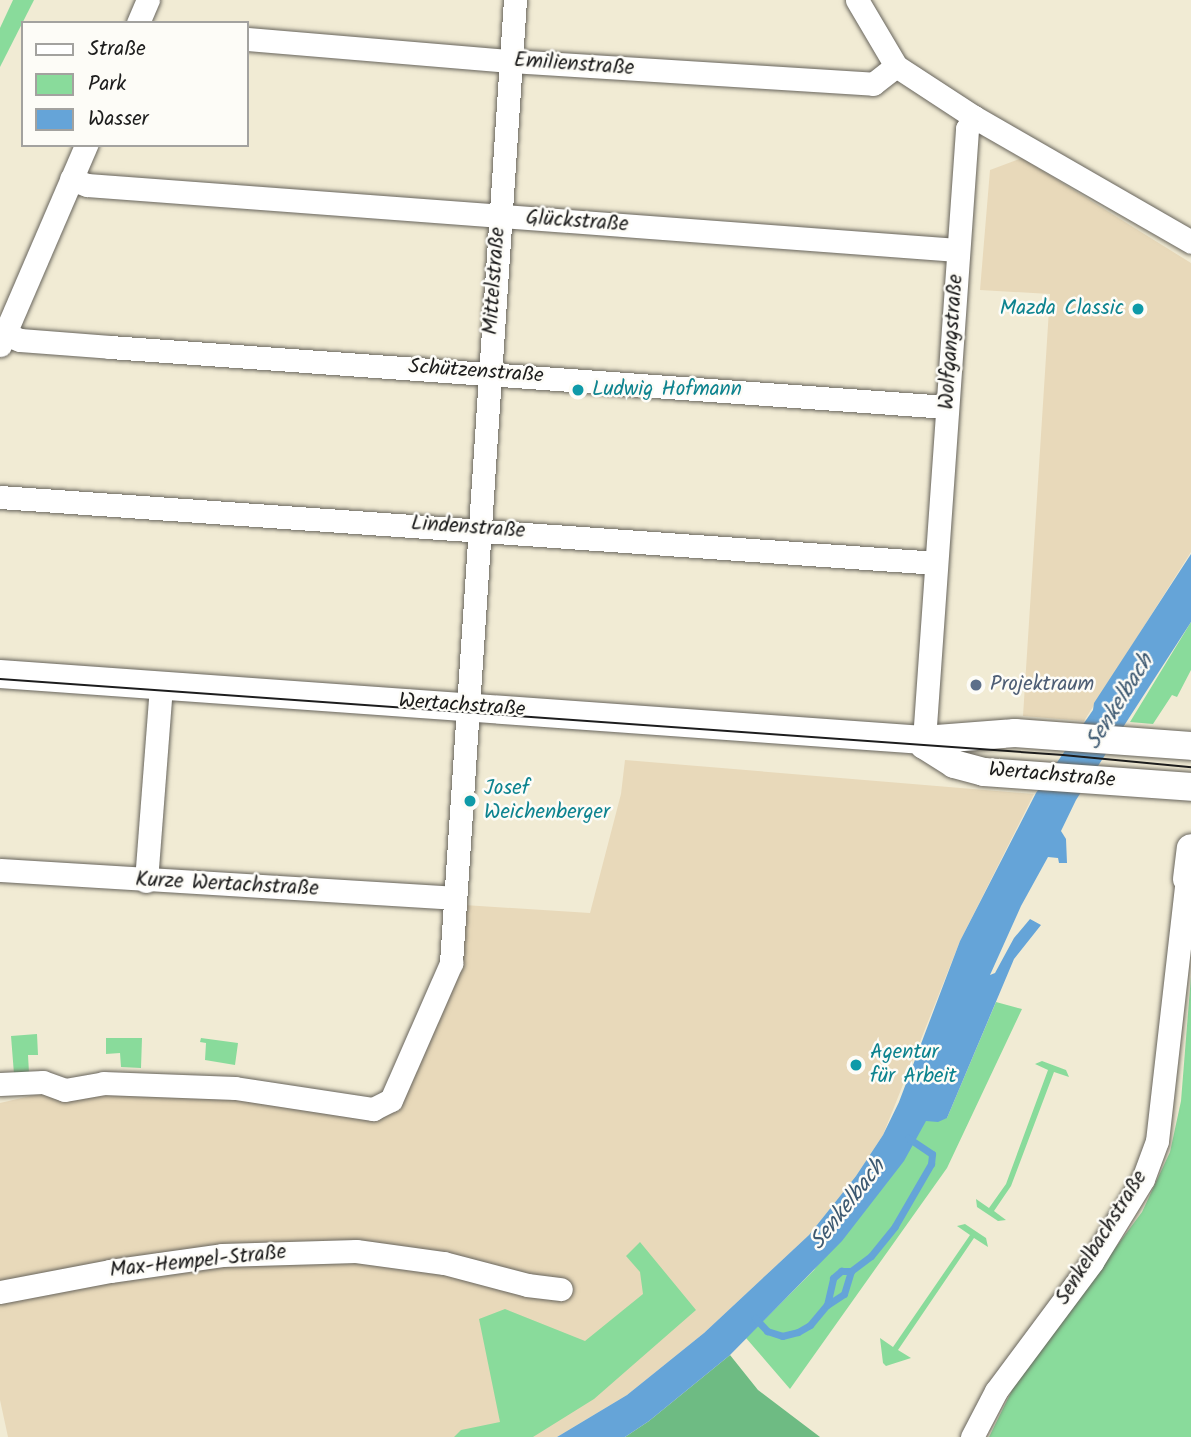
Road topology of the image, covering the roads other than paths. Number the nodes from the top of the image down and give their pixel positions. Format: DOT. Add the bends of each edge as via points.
graph roads {
  1 [pos="148,0"];
  2 [pos="515,0"];
  3 [pos="857,0"];
  4 [pos="139,21"];
  5 [pos="248,39"];
  6 [pos="511,61"];
  7 [pos="895,66"];
  8 [pos="974,117"];
  9 [pos="85,147"];
  10 [pos="71,179"];
  11 [pos="500,217"];
  12 [pos="1191,242"];
  13 [pos="958,250"];
  14 [pos="3,340"];
  15 [pos="488,373"];
  16 [pos="947,407"];
  17 [pos="0,497"];
  18 [pos="479,529"];
  19 [pos="936,563"];
  20 [pos="0,674"];
  21 [pos="161,685"];
  22 [pos="469,706"];
  23 [pos="924,740"];
  24 [pos="1191,746"];
  25 [pos="1191,787"];
  26 [pos="1191,849"];
  27 [pos="0,870"];
  28 [pos="1187,879"];
  29 [pos="146,881"];
  30 [pos="454,898"];
  31 [pos="0,1084"];
  32 [pos="561,1289"];
  33 [pos="0,1292"];
  34 [pos="972,1437"];
  1 -- 4 [label="street"];
  2 -- 6 [label="street, Mittelstraße"];
  3 -- 7 [label="street"];
  5 -- 6 [label="street, Emilienstraße"];
  6 -- 7 [label="street, Emilienstraße" via="873,84"];
  6 -- 11 [label="street, Mittelstraße"];
  7 -- 8 [label="street"];
  8 -- 12 [label="street"];
  8 -- 13 [label="street, Wolfgangstraße" via="967,129"];
  9 -- 10 [label="street"];
  10 -- 11 [label="street, Glückstraße" via="87,185"];
  10 -- 14 [label="street"];
  11 -- 13 [label="street, Glückstraße"];
  11 -- 15 [label="street, Mittelstraße"];
  13 -- 16 [label="street, Wolfgangstraße"];
  14 -- 15 [label="street, Schützenstraße"];
  15 -- 16 [label="street, Schützenstraße"];
  15 -- 18 [label="street, Mittelstraße"];
  16 -- 19 [label="street, Wolfgangstraße"];
  17 -- 18 [label="street, Lindenstraße"];
  18 -- 19 [label="street, Lindenstraße"];
  18 -- 22 [label="street, Mittelstraße"];
  19 -- 23 [label="street, Wolfgangstraße"];
  20 -- 21 [label="street, Wertachstraße"];
  21 -- 22 [label="street, Wertachstraße"];
  21 -- 29 [label="street"];
  22 -- 23 [label="street, Wertachstraße"];
  22 -- 30 [label="street, Mittelstraße"];
  23 -- 24 [label="street, Wertachstraße" via="995,733"];
  23 -- 25 [label="street, Wertachstraße" via="924,745 954,764 984,772"];
  26 -- 28 [label="street, Senkelbachstraße"];
  27 -- 29 [label="street, Kurze Wertachstraße"];
  28 -- 34 [label="street, Senkelbachstraße" via="1157,1141 1143,1179 1091,1262 996,1391"];
  29 -- 30 [label="street, Kurze Wertachstraße"];
  30 -- 31 [label="street, Mittelstraße" via="451,963 391,1100 383,1106 373,1109 201,1085 103,1083 65,1090 43,1082"];
  32 -- 33 [label="street, Max-Hempel-Straße" via="397,1254 316,1251 222,1255"];
}
